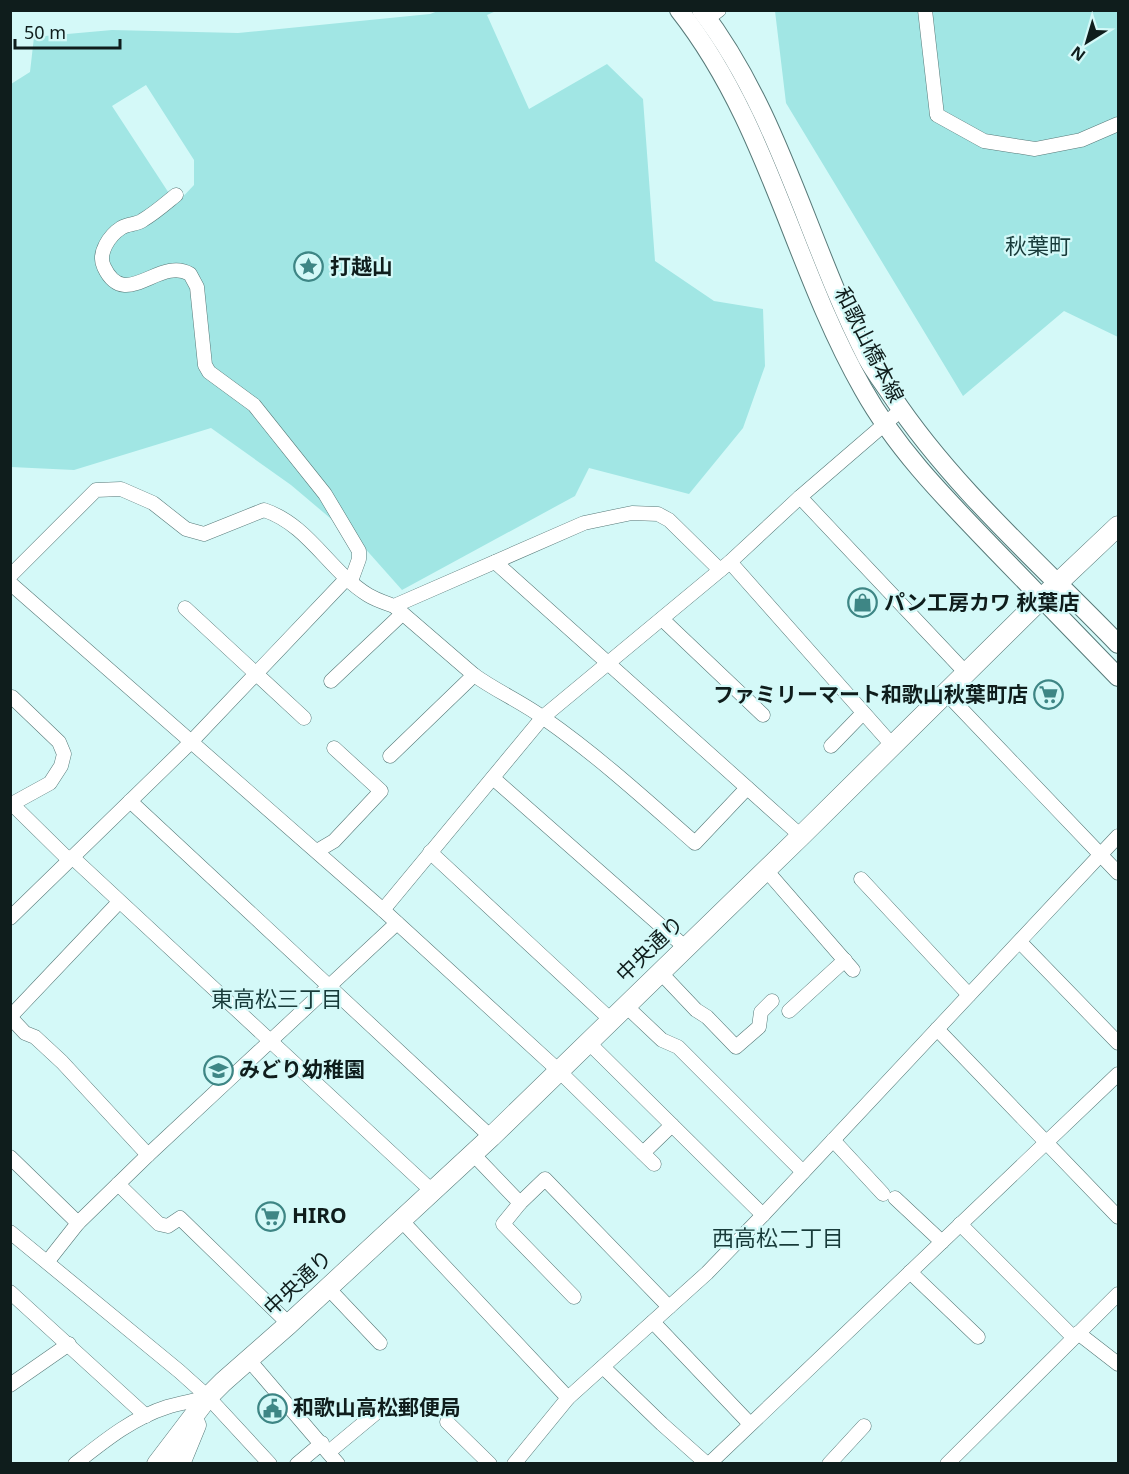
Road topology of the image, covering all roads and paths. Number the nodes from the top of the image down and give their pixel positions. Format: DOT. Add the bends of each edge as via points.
graph roads {
  1 [pos="679,10"];
  2 [pos="925,10"];
  3 [pos="709,13"];
  4 [pos="1119,124"];
  5 [pos="176,195"];
  6 [pos="901,410"];
  7 [pos="885,423"];
  8 [pos="800,497"];
  9 [pos="1119,526"];
  10 [pos="495,562"];
  11 [pos="725,566"];
  12 [pos="10,576"];
  13 [pos="349,579"];
  14 [pos="1058,582"];
  15 [pos="10,583"];
  16 [pos="1042,598"];
  17 [pos="185,608"];
  18 [pos="398,610"];
  19 [pos="662,619"];
  20 [pos="1119,644"];
  21 [pos="609,664"];
  22 [pos="966,673"];
  23 [pos="254,674"];
  24 [pos="474,675"];
  25 [pos="1119,677"];
  26 [pos="331,681"];
  27 [pos="946,693"];
  28 [pos="10,699"];
  29 [pos="863,713"];
  30 [pos="763,715"];
  31 [pos="543,717"];
  32 [pos="304,718"];
  33 [pos="191,742"];
  34 [pos="831,746"];
  35 [pos="893,746"];
  36 [pos="334,748"];
  37 [pos="390,756"];
  38 [pos="493,778"];
  39 [pos="747,788"];
  40 [pos="130,801"];
  41 [pos="11,804"];
  42 [pos="801,836"];
  43 [pos="1119,836"];
  44 [pos="317,851"];
  45 [pos="430,852"];
  46 [pos="1101,855"];
  47 [pos="71,859"];
  48 [pos="766,870"];
  49 [pos="1119,873"];
  50 [pos="861,879"];
  51 [pos="119,902"];
  52 [pos="383,910"];
  53 [pos="10,918"];
  54 [pos="397,923"];
  55 [pos="1020,942"];
  56 [pos="686,948"];
  57 [pos="660,972"];
  58 [pos="329,986"];
  59 [pos="969,995"];
  60 [pos="772,1001"];
  61 [pos="789,1011"];
  62 [pos="619,1013"];
  63 [pos="10,1017"];
  64 [pos="937,1029"];
  65 [pos="270,1041"];
  66 [pos="588,1042"];
  67 [pos="1119,1043"];
  68 [pos="559,1071"];
  69 [pos="1119,1074"];
  70 [pos="672,1125"];
  71 [pos="491,1137"];
  72 [pos="833,1140"];
  73 [pos="1047,1142"];
  74 [pos="643,1153"];
  75 [pos="473,1154"];
  76 [pos="148,1155"];
  77 [pos="10,1157"];
  78 [pos="654,1164"];
  79 [pos="803,1172"];
  80 [pos="118,1184"];
  81 [pos="432,1191"];
  82 [pos="520,1203"];
  83 [pos="763,1215"];
  84 [pos="1119,1217"];
  85 [pos="401,1220"];
  86 [pos="78,1223"];
  87 [pos="960,1224"];
  88 [pos="10,1232"];
  89 [pos="942,1242"];
  90 [pos="48,1261"];
  91 [pos="910,1272"];
  92 [pos="328,1288"];
  93 [pos="10,1292"];
  94 [pos="1119,1294"];
  95 [pos="574,1297"];
  96 [pos="669,1307"];
  97 [pos="653,1322"];
  98 [pos="288,1324"];
  99 [pos="1075,1335"];
  100 [pos="978,1337"];
  101 [pos="380,1343"];
  102 [pos="69,1344"];
  103 [pos="249,1360"];
  104 [pos="1119,1364"];
  105 [pos="603,1367"];
  106 [pos="10,1385"];
  107 [pos="208,1397"];
  108 [pos="568,1398"];
  109 [pos="383,1407"];
  110 [pos="146,1416"];
  111 [pos="447,1422"];
  112 [pos="750,1424"];
  113 [pos="864,1426"];
  114 [pos="326,1447"];
  115 [pos="268,1463"];
  116 [pos="705,1463"];
  117 [pos="75,1464"];
  118 [pos="157,1464"];
  119 [pos="180,1464"];
  120 [pos="297,1464"];
  121 [pos="338,1464"];
  122 [pos="490,1464"];
  123 [pos="514,1464"];
  124 [pos="829,1464"];
  125 [pos="947,1464"];
  1 -- 7 [label="main road, 和歌山橋本線" via="740,105 836,337"];
  2 -- 4 [label="street" via="937,115 984,141 1035,149 1081,140"];
  3 -- 6 [label="main road, 和歌山橋本線" via="778,147 868,360"];
  5 -- 13 [label="street" via="140,222 122,227 105,244 104,266 113,280 132,286 164,271 174,269 190,274 197,286 205,365 254,405 325,495 359,551"];
  6 -- 7 [label="street"];
  6 -- 14 [label="main road, 和歌山橋本線" via="970,493"];
  7 -- 8 [label="street"];
  7 -- 16 [label="main road, 和歌山橋本線" via="951,505"];
  8 -- 11 [label="street"];
  8 -- 22 [label="street"];
  9 -- 14 [label="highway, 中央通り"];
  10 -- 11 [label="street" via="584,523 632,513 658,514 669,520"];
  10 -- 18 [label="street"];
  10 -- 21 [label="street"];
  11 -- 19 [label="street"];
  11 -- 29 [label="street"];
  12 -- 13 [label="street" via="96,490 121,489 153,503 186,529 204,534 264,510 279,515"];
  13 -- 18 [label="street" via="368,595"];
  13 -- 23 [label="street"];
  14 -- 16 [label="highway, 中央通り"];
  14 -- 20 [label="main road, 和歌山橋本線"];
  15 -- 33 [label="street"];
  16 -- 22 [label="highway, 中央通り"];
  16 -- 25 [label="main road, 和歌山橋本線"];
  17 -- 23 [label="street"];
  18 -- 24 [label="street"];
  18 -- 26 [label="street"];
  19 -- 21 [label="street"];
  19 -- 30 [label="street"];
  21 -- 31 [label="street"];
  21 -- 39 [label="street"];
  22 -- 27 [label="highway, 中央通り"];
  23 -- 32 [label="street"];
  23 -- 33 [label="street"];
  24 -- 31 [label="street"];
  24 -- 37 [label="street"];
  27 -- 35 [label="highway, 中央通り"];
  27 -- 46 [label="street"];
  28 -- 41 [label="street" via="60,742 64,754 50,783"];
  29 -- 34 [label="street"];
  29 -- 35 [label="street"];
  31 -- 38 [label="street"];
  31 -- 39 [label="street" via="621,777 695,843"];
  33 -- 40 [label="street"];
  33 -- 44 [label="street"];
  35 -- 42 [label="highway, 中央通り"];
  36 -- 44 [label="street" via="381,791 334,841"];
  38 -- 45 [label="street"];
  38 -- 56 [label="street"];
  39 -- 42 [label="street"];
  40 -- 47 [label="street"];
  40 -- 58 [label="street"];
  41 -- 47 [label="street"];
  42 -- 48 [label="highway, 中央通り"];
  43 -- 46 [label="street"];
  44 -- 52 [label="street"];
  45 -- 52 [label="street"];
  45 -- 62 [label="street"];
  46 -- 49 [label="street"];
  46 -- 55 [label="street"];
  47 -- 51 [label="street"];
  47 -- 53 [label="street"];
  48 -- 56 [label="highway, 中央通り"];
  48 -- 61 [label="street" via="849,965"];
  50 -- 59 [label="street"];
  51 -- 63 [label="street"];
  51 -- 65 [label="street"];
  52 -- 54 [label="street"];
  54 -- 58 [label="street"];
  54 -- 68 [label="street"];
  55 -- 59 [label="street"];
  55 -- 67 [label="street"];
  56 -- 57 [label="highway, 中央通り"];
  57 -- 60 [label="street" via="736,1047 759,1027 761,1012"];
  57 -- 62 [label="highway, 中央通り"];
  58 -- 65 [label="street"];
  58 -- 71 [label="street"];
  59 -- 64 [label="street"];
  62 -- 66 [label="highway, 中央通り"];
  62 -- 79 [label="street" via="678,1047"];
  63 -- 76 [label="street" via="62,1062"];
  64 -- 72 [label="street"];
  64 -- 73 [label="street"];
  65 -- 76 [label="street"];
  65 -- 81 [label="street"];
  66 -- 68 [label="highway, 中央通り"];
  66 -- 70 [label="street"];
  68 -- 71 [label="highway, 中央通り"];
  68 -- 74 [label="street"];
  69 -- 73 [label="street"];
  70 -- 74 [label="street"];
  70 -- 83 [label="street"];
  71 -- 75 [label="highway, 中央通り"];
  72 -- 79 [label="street"];
  72 -- 89 [label="street"];
  73 -- 84 [label="street"];
  73 -- 87 [label="street"];
  74 -- 78 [label="street"];
  75 -- 81 [label="highway, 中央通り"];
  75 -- 82 [label="street"];
  76 -- 80 [label="street"];
  77 -- 86 [label="street"];
  79 -- 83 [label="street"];
  80 -- 86 [label="street"];
  80 -- 98 [label="street" via="159,1224 168,1226 180,1218"];
  81 -- 85 [label="highway, 中央通り"];
  82 -- 95 [label="street" via="504,1224"];
  82 -- 96 [label="street" via="545,1179"];
  83 -- 96 [label="street"];
  85 -- 92 [label="highway, 中央通り"];
  85 -- 108 [label="street"];
  86 -- 90 [label="street"];
  87 -- 89 [label="street"];
  87 -- 99 [label="street"];
  88 -- 90 [label="street"];
  89 -- 91 [label="street"];
  90 -- 107 [label="street"];
  91 -- 100 [label="street"];
  91 -- 112 [label="street"];
  92 -- 98 [label="highway, 中央通り"];
  92 -- 101 [label="street"];
  93 -- 102 [label="street"];
  94 -- 99 [label="street"];
  96 -- 97 [label="street"];
  97 -- 105 [label="street"];
  97 -- 112 [label="street"];
  98 -- 103 [label="highway, 中央通り"];
  99 -- 104 [label="street"];
  99 -- 125 [label="street"];
  102 -- 106 [label="street"];
  102 -- 110 [label="street"];
  103 -- 107 [label="highway, 中央通り"];
  103 -- 114 [label="street"];
  105 -- 108 [label="street"];
  105 -- 116 [label="street"];
  107 -- 110 [label="street"];
  107 -- 115 [label="street"];
  107 -- 118 [label="highway, 中央通り"];
  107 -- 119 [label="highway, 中央通り"];
  108 -- 123 [label="street"];
  109 -- 114 [label="street"];
  110 -- 117 [label="street" via="116,1432"];
  111 -- 122 [label="street"];
  112 -- 116 [label="street"];
  113 -- 124 [label="street"];
  114 -- 120 [label="street"];
  114 -- 121 [label="street"];
}
